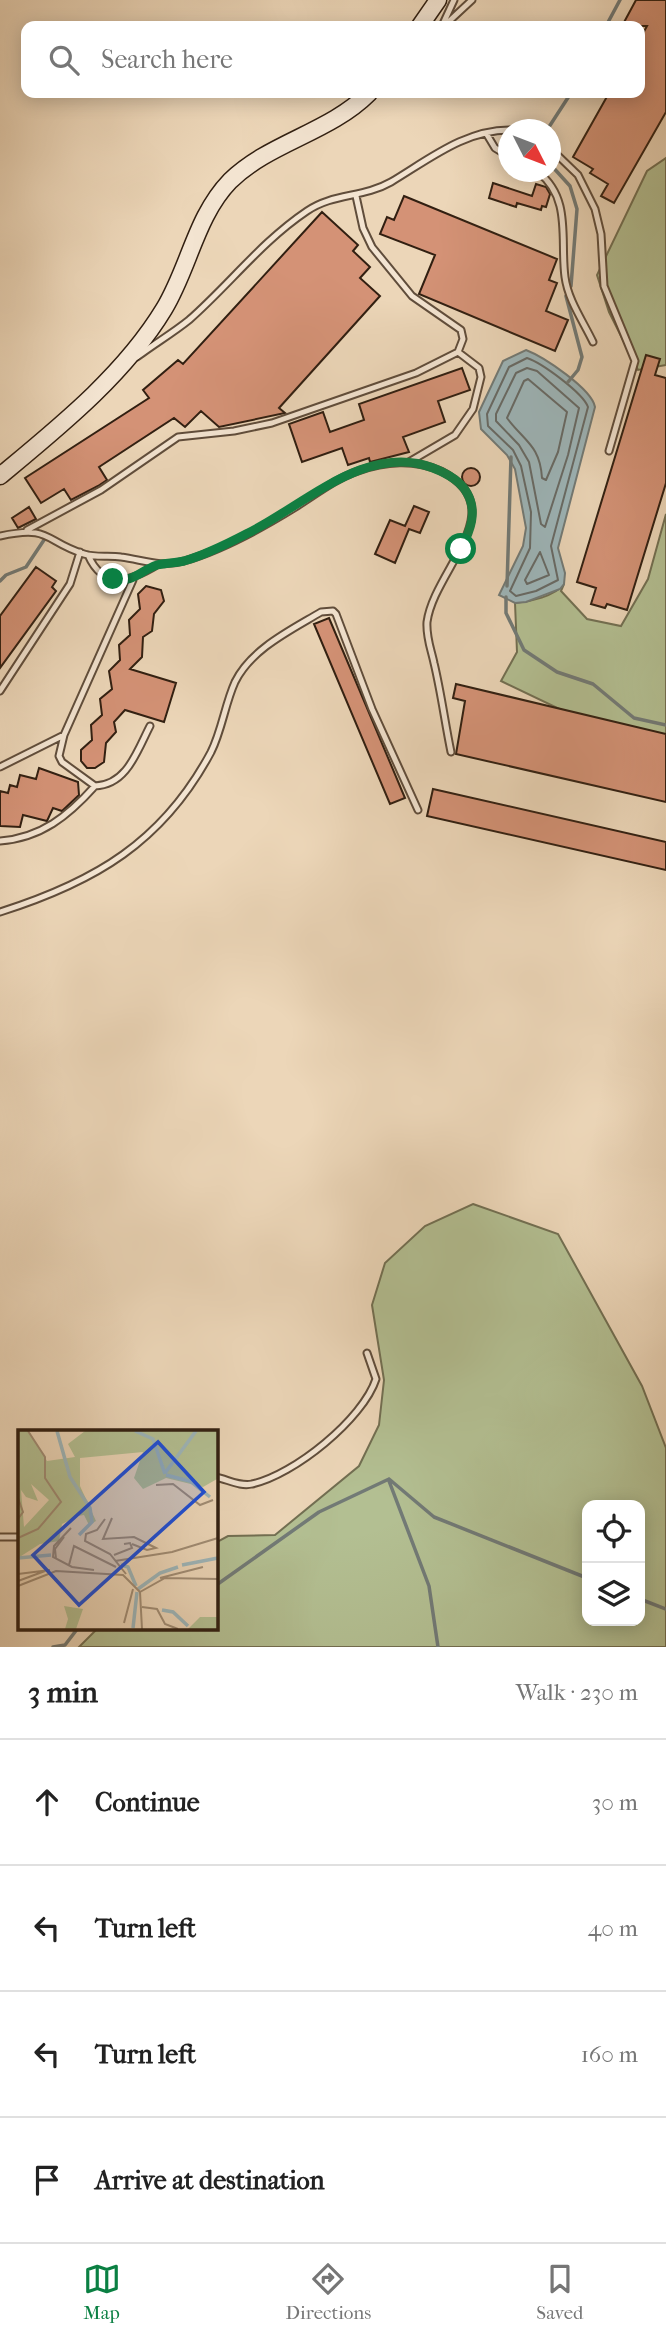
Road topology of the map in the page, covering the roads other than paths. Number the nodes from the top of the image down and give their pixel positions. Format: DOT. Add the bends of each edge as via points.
graph roads {
  1 [pos="438,0"];
  2 [pos="454,0"];
  3 [pos="472,0"];
  4 [pos="424,21"];
  5 [pos="445,21"];
  6 [pos="449,21"];
  7 [pos="363,98"];
  8 [pos="498,132"];
  9 [pos="486,134"];
  10 [pos="498,150"];
  11 [pos="561,158"];
  12 [pos="551,182"];
  13 [pos="356,196"];
  14 [pos="593,342"];
  15 [pos="458,352"];
  16 [pos="112,374"];
  17 [pos="609,451"];
  18 [pos="408,463"];
  19 [pos="0,476"];
  20 [pos="27,530"];
  21 [pos="0,536"];
  22 [pos="80,552"];
  23 [pos="88,555"];
  24 [pos="157,565"];
  25 [pos="133,580"];
  26 [pos="0,691"];
  27 [pos="150,726"];
  28 [pos="64,735"];
  29 [pos="451,752"];
  30 [pos="0,766"];
  31 [pos="95,786"];
  32 [pos="418,810"];
  33 [pos="0,841"];
  34 [pos="0,912"];
  35 [pos="367,1353"];
  36 [pos="217,1478"];
  37 [pos="0,1537"];
  38 [pos="18,1537"];
  1 -- 4 [label="street"];
  2 -- 5 [label="lane"];
  3 -- 6 [label="lane"];
  7 -- 16 [label="street" via="333,122 229,182 207,213 167,305"];
  8 -- 9 [label="lane"];
  9 -- 10 [label="lane"];
  9 -- 13 [label="lane" via="450,146 390,183"];
  11 -- 17 [label="lane" via="579,175 596,209 604,286 635,361"];
  12 -- 14 [label="lane" via="564,228 565,278"];
  13 -- 15 [label="lane" via="372,247 411,296 461,330"];
  13 -- 16 [label="lane" via="323,201 282,229 188,321"];
  15 -- 18 [label="lane" via="473,362 481,377 472,409 455,435"];
  15 -- 20 [label="lane" via="416,373 272,423 178,437 101,490"];
  16 -- 19 [label="street"];
  18 -- 24 [label="lane" via="356,472 244,535 185,561"];
  18 -- 29 [label="lane" via="425,465 455,479 467,493 473,517 469,533 439,584 427,624"];
  20 -- 21 [label="lane"];
  20 -- 22 [label="lane"];
  22 -- 23 [label="lane"];
  22 -- 26 [label="lane" via="70,584"];
  23 -- 24 [label="lane"];
  23 -- 25 [label="lane" via="98,570 113,579"];
  24 -- 25 [label="lane"];
  25 -- 28 [label="lane"];
  27 -- 31 [label="lane" via="125,772 115,782"];
  28 -- 30 [label="lane"];
  28 -- 31 [label="lane" via="62,762"];
  31 -- 33 [label="lane" via="72,813 47,829"];
  32 -- 34 [label="lane" via="336,614 321,612 254,655 244,667 206,760 170,812 138,846 83,879"];
  35 -- 36 [label="lane" via="376,1378 366,1402 349,1422 306,1456 264,1480 245,1485"];
  37 -- 38 [label="lane"];
}
